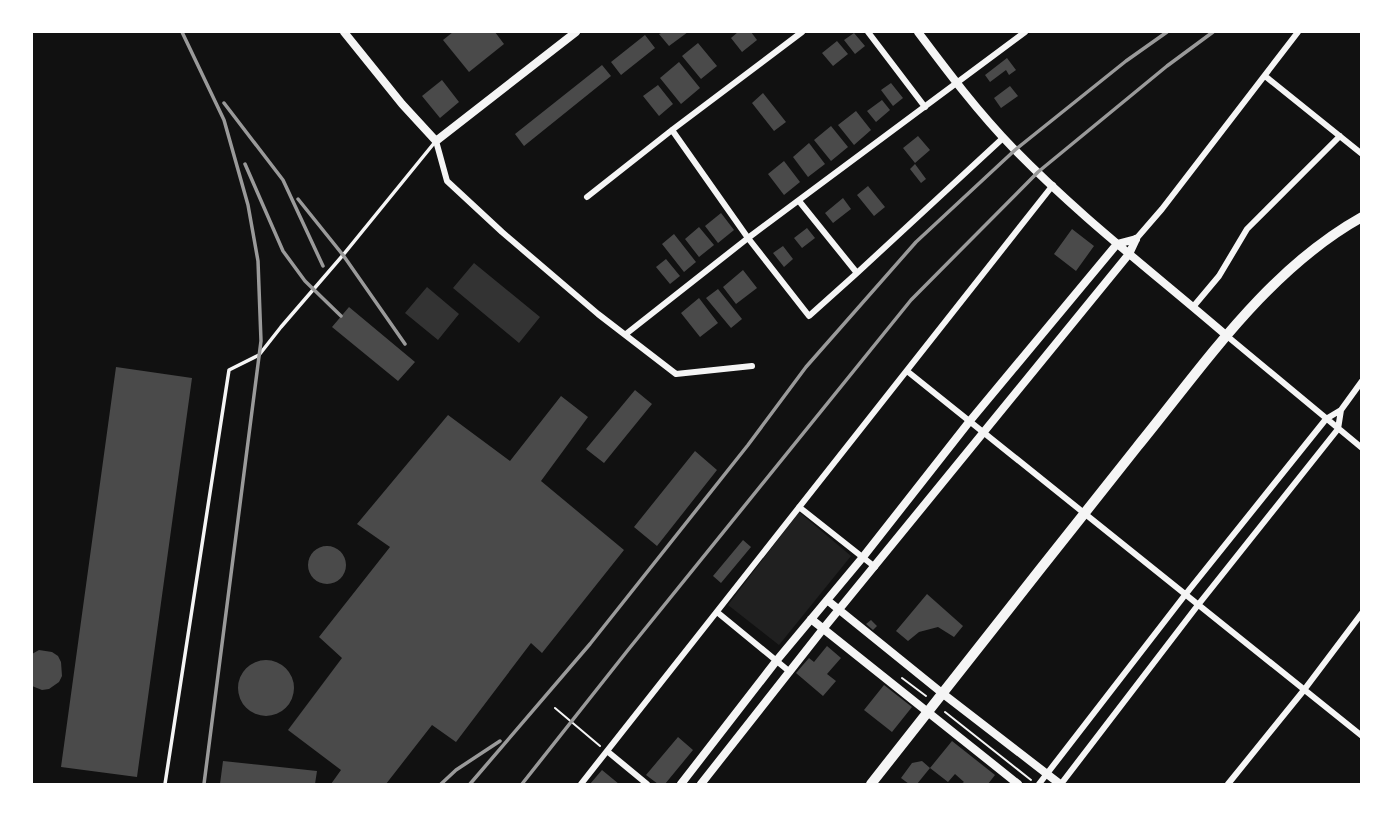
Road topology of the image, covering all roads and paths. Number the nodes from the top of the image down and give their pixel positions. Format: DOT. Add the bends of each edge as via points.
graph roads {
  1 [pos="344,32"];
  2 [pos="576,32"];
  3 [pos="802,32"];
  4 [pos="868,32"];
  5 [pos="918,32"];
  6 [pos="1022,32"];
  7 [pos="1298,32"];
  8 [pos="1265,76"];
  9 [pos="956,82"];
  10 [pos="925,107"];
  11 [pos="672,130"];
  12 [pos="1340,136"];
  13 [pos="1003,138"];
  14 [pos="436,141"];
  15 [pos="1362,154"];
  16 [pos="1053,185"];
  17 [pos="587,197"];
  18 [pos="799,201"];
  19 [pos="1362,217"];
  20 [pos="748,238"];
  21 [pos="1136,239"];
  22 [pos="1116,244"];
  23 [pos="1129,254"];
  24 [pos="857,273"];
  25 [pos="1193,307"];
  26 [pos="626,334"];
  27 [pos="1227,336"];
  28 [pos="752,366"];
  29 [pos="907,371"];
  30 [pos="1362,381"];
  31 [pos="1341,410"];
  32 [pos="1326,419"];
  33 [pos="970,422"];
  34 [pos="1338,429"];
  35 [pos="984,433"];
  36 [pos="1362,448"];
  37 [pos="799,507"];
  38 [pos="1084,514"];
  39 [pos="863,556"];
  40 [pos="875,566"];
  41 [pos="1185,595"];
  42 [pos="827,600"];
  43 [pos="1198,605"];
  44 [pos="839,610"];
  45 [pos="717,612"];
  46 [pos="1362,613"];
  47 [pos="811,620"];
  48 [pos="823,629"];
  49 [pos="777,660"];
  50 [pos="790,671"];
  51 [pos="1304,690"];
  52 [pos="942,693"];
  53 [pos="555,708"];
  54 [pos="928,712"];
  55 [pos="945,712"];
  56 [pos="1362,736"];
  57 [pos="607,751"];
  58 [pos="1046,774"];
  59 [pos="1031,780"];
  60 [pos="165,785"];
  61 [pos="581,785"];
  62 [pos="647,785"];
  63 [pos="681,785"];
  64 [pos="701,785"];
  65 [pos="871,785"];
  66 [pos="1017,785"];
  67 [pos="1039,785"];
  68 [pos="1060,785"];
  69 [pos="1228,785"];
  1 -- 14 [label="street"];
  2 -- 14 [label="street"];
  3 -- 11 [label="street"];
  4 -- 10 [label="street"];
  5 -- 9 [label="street"];
  6 -- 9 [label="street"];
  7 -- 8 [label="street"];
  8 -- 12 [label="street"];
  8 -- 21 [label="street"];
  9 -- 10 [label="street"];
  9 -- 13 [label="street"];
  10 -- 18 [label="street"];
  11 -- 17 [label="street"];
  11 -- 20 [label="street"];
  12 -- 15 [label="street"];
  12 -- 25 [label="street" via="1247,229 1219,276"];
  13 -- 16 [label="street"];
  13 -- 24 [label="street"];
  14 -- 26 [label="street" via="447,181"];
  14 -- 60 [label="lane" via="259,355 229,370"];
  16 -- 22 [label="street"];
  16 -- 29 [label="street"];
  18 -- 20 [label="street"];
  18 -- 24 [label="street"];
  19 -- 27 [label="highway" via="1309,253"];
  20 -- 24 [label="street" via="809,316"];
  20 -- 26 [label="street"];
  21 -- 22 [label="street"];
  21 -- 23 [label="street"];
  22 -- 23 [label="street"];
  22 -- 33 [label="street"];
  23 -- 25 [label="street"];
  23 -- 35 [label="street"];
  25 -- 27 [label="street"];
  26 -- 28 [label="street" via="676,374"];
  27 -- 32 [label="street"];
  27 -- 38 [label="highway"];
  29 -- 33 [label="street"];
  29 -- 37 [label="street"];
  30 -- 31 [label="street"];
  31 -- 32 [label="street"];
  31 -- 34 [label="street"];
  32 -- 34 [label="street"];
  32 -- 41 [label="street"];
  33 -- 35 [label="street"];
  33 -- 39 [label="street"];
  34 -- 36 [label="street"];
  34 -- 43 [label="street"];
  35 -- 38 [label="street"];
  35 -- 40 [label="street"];
  37 -- 39 [label="street"];
  37 -- 45 [label="street"];
  38 -- 41 [label="street"];
  38 -- 52 [label="highway"];
  39 -- 40 [label="street"];
  39 -- 42 [label="street"];
  40 -- 44 [label="street"];
  41 -- 43 [label="street"];
  41 -- 58 [label="street"];
  42 -- 44 [label="street"];
  42 -- 47 [label="street"];
  43 -- 51 [label="street"];
  43 -- 68 [label="street"];
  44 -- 48 [label="street"];
  44 -- 52 [label="street"];
  45 -- 49 [label="street"];
  45 -- 57 [label="street"];
  46 -- 51 [label="street"];
  47 -- 48 [label="street"];
  47 -- 49 [label="street"];
  48 -- 50 [label="street"];
  48 -- 54 [label="street"];
  49 -- 50 [label="street"];
  49 -- 63 [label="street"];
  50 -- 64 [label="street"];
  51 -- 56 [label="street"];
  51 -- 69 [label="street"];
  52 -- 54 [label="highway"];
  52 -- 58 [label="street"];
  53 -- 57 [label="path"];
  54 -- 65 [label="highway"];
  54 -- 66 [label="street"];
  55 -- 59 [label="path"];
  57 -- 61 [label="street"];
  57 -- 62 [label="street"];
  58 -- 67 [label="street"];
  58 -- 68 [label="street"];
}
